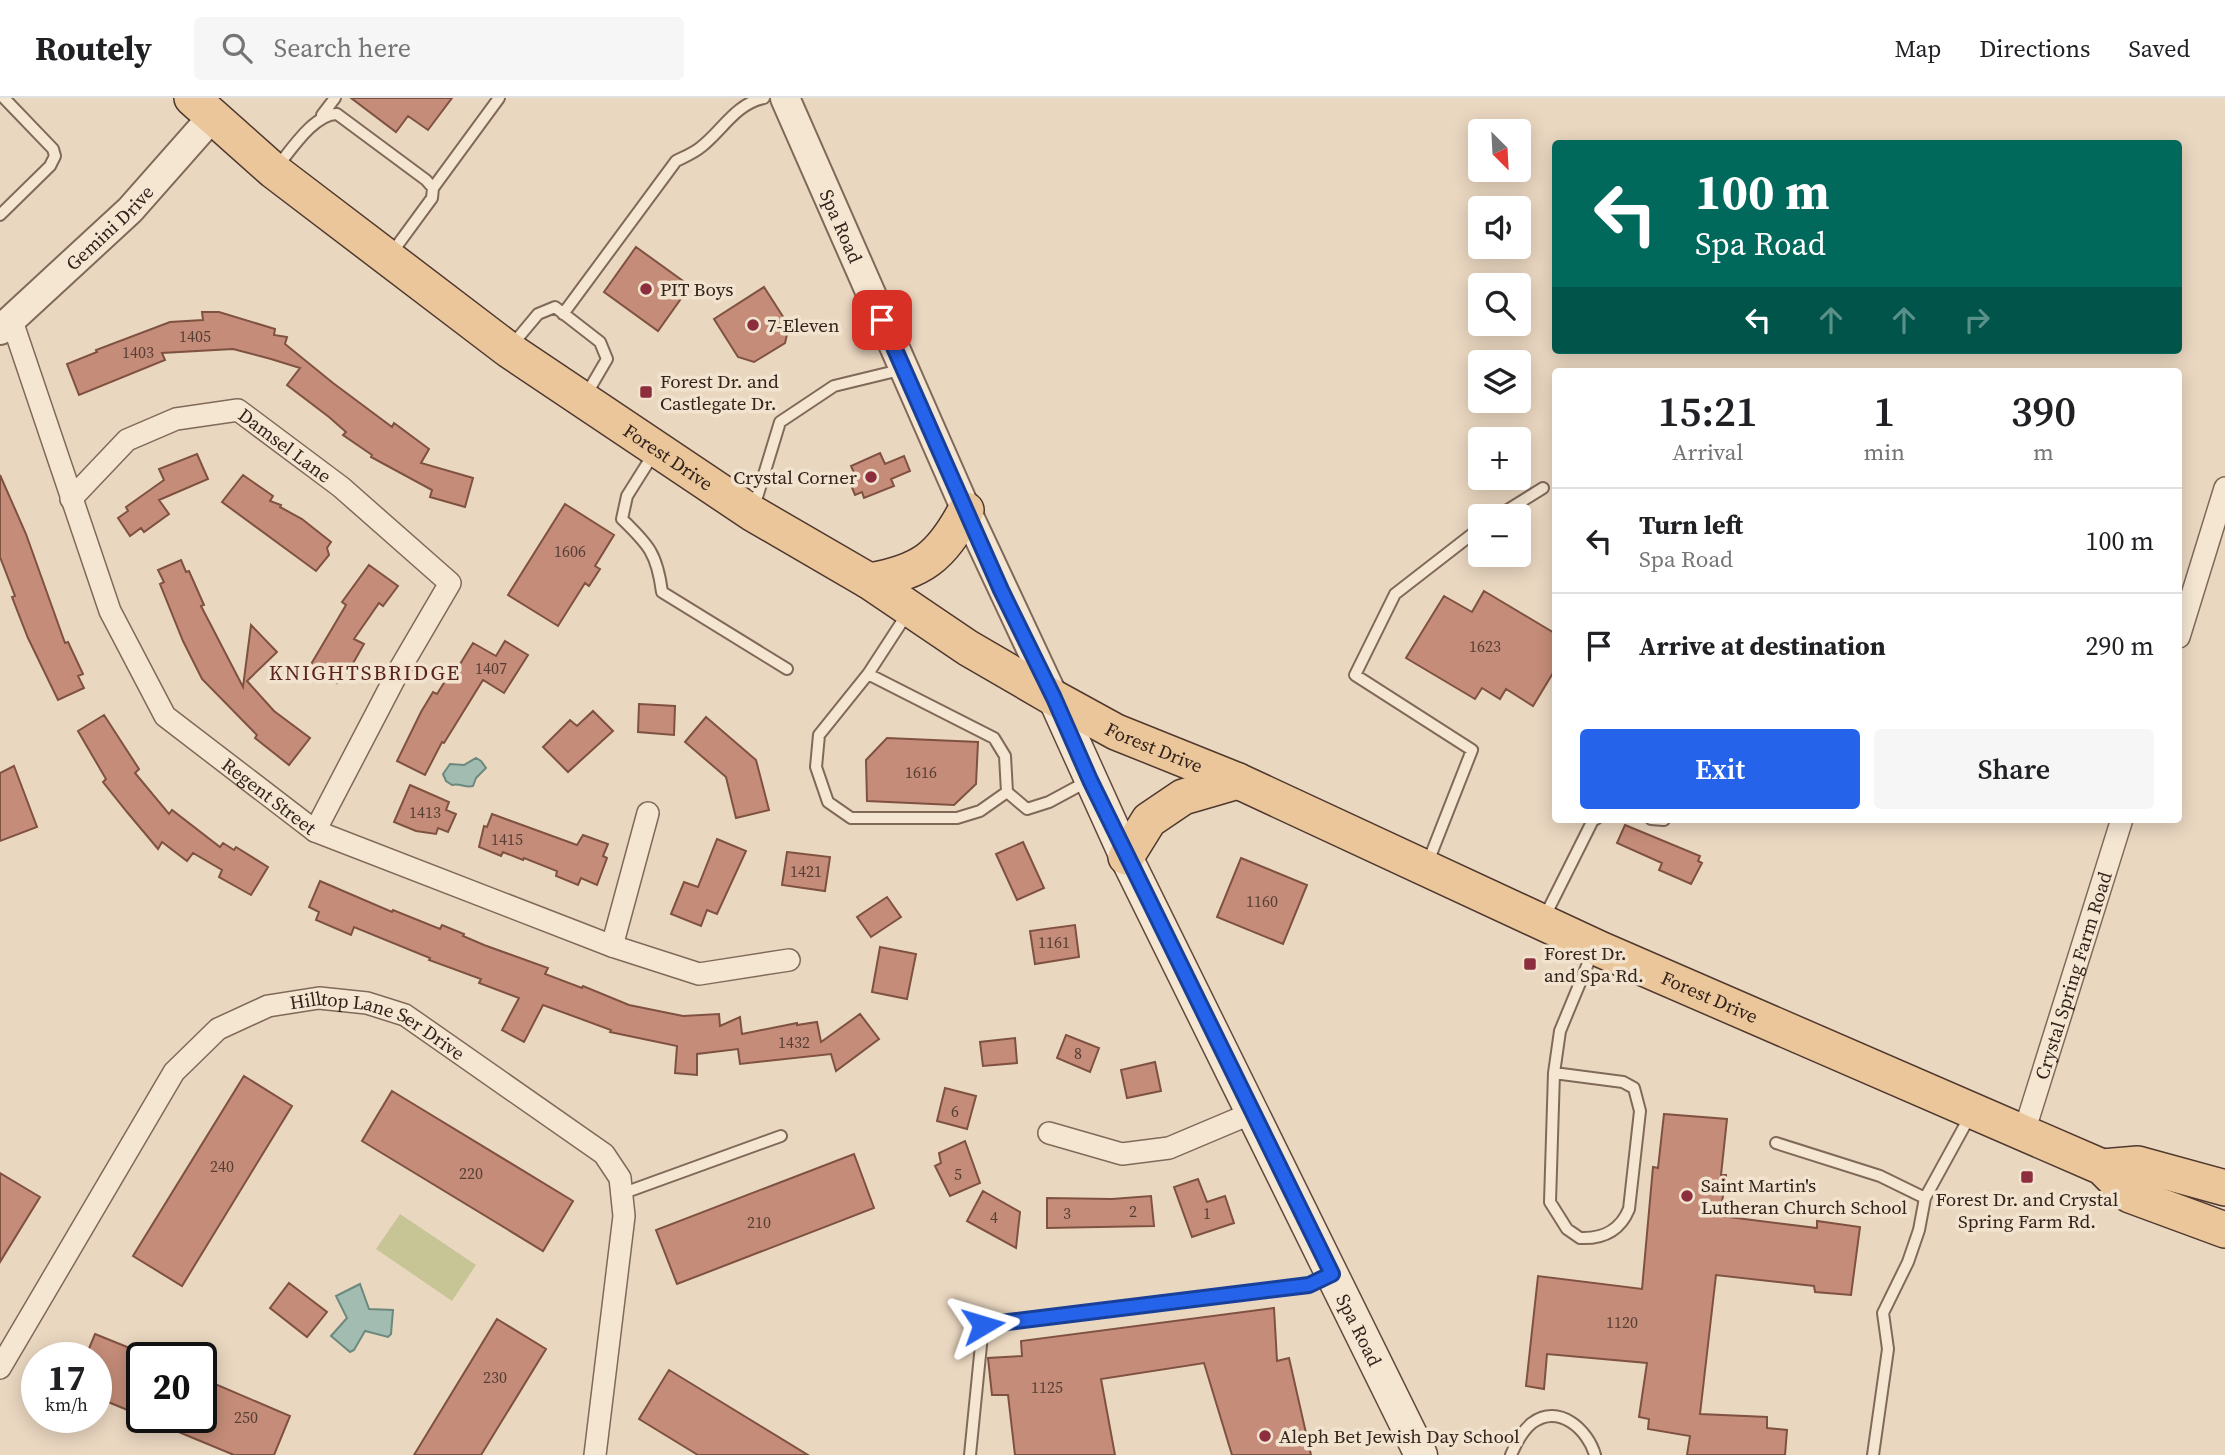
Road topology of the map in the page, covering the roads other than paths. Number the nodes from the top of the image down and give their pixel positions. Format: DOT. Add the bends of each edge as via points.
graph roads {
  1 [pos="4,98"];
  2 [pos="335,98"];
  3 [pos="499,98"];
  4 [pos="764,98"];
  5 [pos="785,98"];
  6 [pos="208,107"];
  7 [pos="318,119"];
  8 [pos="274,171"];
  9 [pos="433,188"];
  10 [pos="0,215"];
  11 [pos="387,259"];
  12 [pos="563,314"];
  13 [pos="6,325"];
  14 [pos="509,350"];
  15 [pos="904,369"];
  16 [pos="583,401"];
  17 [pos="656,450"];
  18 [pos="1543,488"];
  19 [pos="2225,488"];
  20 [pos="71,499"];
  21 [pos="1517,504"];
  22 [pos="965,510"];
  23 [pos="752,513"];
  24 [pos="1468,537"];
  25 [pos="869,581"];
  26 [pos="911,609"];
  27 [pos="2182,627"];
  28 [pos="787,669"];
  29 [pos="868,674"];
  30 [pos="1054,698"];
  31 [pos="1090,780"];
  32 [pos="1238,781"];
  33 [pos="1007,792"];
  34 [pos="648,813"];
  35 [pos="1592,823"];
  36 [pos="2121,823"];
  37 [pos="315,831"];
  38 [pos="1126,857"];
  39 [pos="1426,868"];
  40 [pos="1542,923"];
  41 [pos="612,946"];
  42 [pos="1595,947"];
  43 [pos="789,960"];
  44 [pos="1554,1073"];
  45 [pos="1973,1110"];
  46 [pos="1252,1113"];
  47 [pos="2024,1132"];
  48 [pos="1049,1133"];
  49 [pos="781,1136"];
  50 [pos="1776,1143"];
  51 [pos="2102,1167"];
  52 [pos="2225,1188"];
  53 [pos="621,1194"];
  54 [pos="1925,1198"];
  55 [pos="2225,1230"];
  56 [pos="1332,1274"];
  57 [pos="0,1368"];
  58 [pos="595,1455"];
  59 [pos="970,1455"];
  60 [pos="1421,1455"];
  61 [pos="1511,1455"];
  62 [pos="1595,1455"];
  63 [pos="1873,1455"];
  1 -- 10 [label="lane" via="55,156"];
  2 -- 7 [label="lane"];
  3 -- 9 [label="lane"];
  4 -- 12 [label="lane" via="731,115 701,147 676,161"];
  5 -- 15 [label="street, Spa Road"];
  6 -- 8 [label="main road, Forest Drive"];
  6 -- 13 [label="street, Gemini Drive" via="131,210"];
  7 -- 8 [label="lane"];
  7 -- 9 [label="lane" via="337,114"];
  8 -- 11 [label="main road, Forest Drive"];
  9 -- 11 [label="lane" via="432,198"];
  11 -- 14 [label="main road, Forest Drive"];
  12 -- 14 [label="lane" via="555,307 538,314"];
  12 -- 16 [label="lane" via="600,342 607,359"];
  13 -- 20 [label="street, Regent Street"];
  14 -- 16 [label="main road, Forest Drive"];
  15 -- 22 [label="street, Spa Road"];
  15 -- 23 [label="lane" via="834,386 779,422"];
  16 -- 17 [label="main road, Forest Drive"];
  17 -- 23 [label="main road, Forest Drive"];
  17 -- 28 [label="lane" via="627,496 622,519 648,544 662,592"];
  18 -- 21 [label="lane"];
  19 -- 27 [label="street"];
  20 -- 37 [label="street, Regent Street" via="110,611 165,716"];
  20 -- 37 [label="street, Damsel Lane" via="127,440 176,419 237,410 341,486 450,583"];
  22 -- 25 [label="main road" via="951,538 930,559 893,577"];
  22 -- 30 [label="street, Spa Road"];
  23 -- 25 [label="main road, Forest Drive"];
  24 -- 39 [label="lane" via="1395,594 1355,676 1472,750"];
  25 -- 26 [label="main road, Forest Drive"];
  26 -- 29 [label="lane"];
  26 -- 30 [label="main road, Forest Drive"];
  29 -- 33 [label="lane" via="994,738 1005,756"];
  29 -- 33 [label="lane" via="819,735 816,767 828,802 851,818 957,818 981,811"];
  30 -- 31 [label="main road, Spa Road"];
  30 -- 32 [label="main road, Forest Drive" via="1116,732"];
  31 -- 33 [label="lane" via="1027,809"];
  31 -- 38 [label="main road, Spa Road"];
  32 -- 38 [label="main road" via="1182,797 1149,820"];
  32 -- 39 [label="main road, Forest Drive"];
  34 -- 41 [label="street"];
  35 -- 40 [label="lane"];
  36 -- 47 [label="street, Crystal Spring Farm Road"];
  37 -- 41 [label="street, Regent Street"];
  38 -- 46 [label="main road, Spa Road"];
  39 -- 40 [label="main road, Forest Drive"];
  40 -- 42 [label="main road, Forest Drive"];
  41 -- 43 [label="street, Regent Street" via="699,974"];
  42 -- 44 [label="lane" via="1560,1031"];
  42 -- 45 [label="main road, Forest Drive"];
  44 -- 44 [label="lane" via="1550,1202 1567,1229 1580,1238 1607,1235 1624,1221 1629,1209 1638,1099 1634,1088 1623,1082"];
  45 -- 47 [label="main road, Forest Drive"];
  45 -- 54 [label="lane"];
  46 -- 48 [label="street" via="1169,1148 1122,1154"];
  46 -- 56 [label="main road, Spa Road"];
  47 -- 51 [label="main road, Forest Drive"];
  49 -- 53 [label="lane"];
  50 -- 54 [label="lane" via="1880,1176"];
  51 -- 52 [label="main road, Forest Drive" via="2138,1164"];
  51 -- 55 [label="main road, Forest Drive" via="2130,1195"];
  53 -- 57 [label="street, Hilltop Lane Ser Drive" via="620,1178 604,1154 405,1015 366,1003 319,999 268,1006 218,1029 174,1072"];
  53 -- 58 [label="street, Hilltop Lane Ser Drive" via="624,1216"];
  54 -- 63 [label="lane" via="1908,1262 1883,1313 1888,1349"];
  56 -- 59 [label="lane" via="1309,1285 983,1325"];
  56 -- 60 [label="main road, Spa Road"];
  61 -- 62 [label="lane" via="1524,1431 1550,1416 1575,1423 1592,1443"];
}
